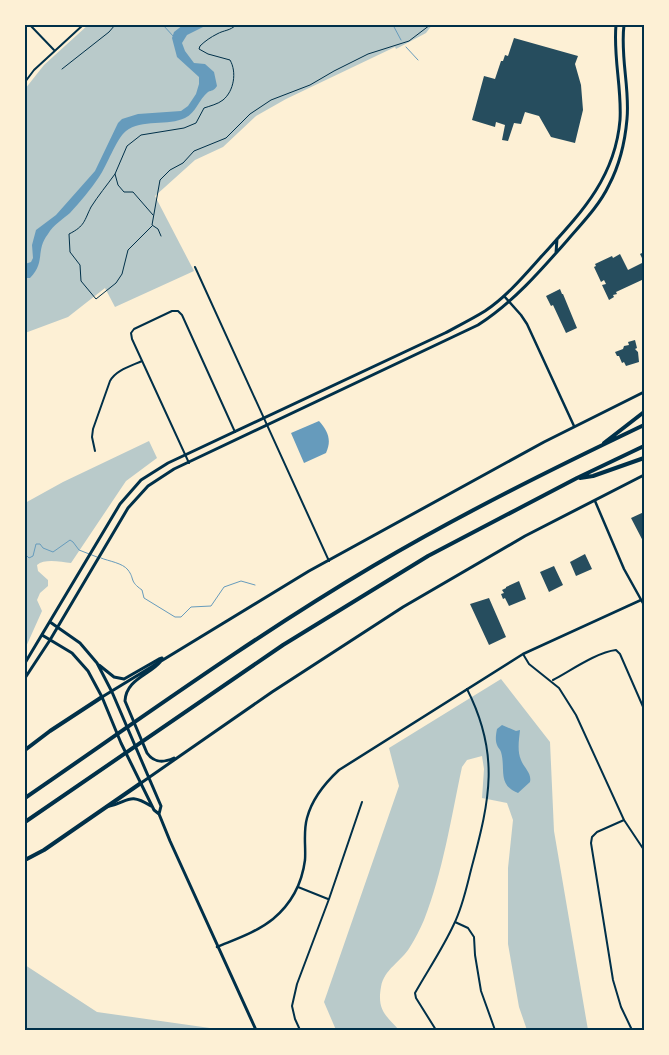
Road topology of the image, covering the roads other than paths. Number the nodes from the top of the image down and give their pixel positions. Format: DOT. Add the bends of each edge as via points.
graph roads {
  1 [pos="30,25"];
  2 [pos="83,25"];
  3 [pos="616,25"];
  4 [pos="624,25"];
  5 [pos="54,50"];
  6 [pos="25,82"];
  7 [pos="557,239"];
  8 [pos="556,255"];
  9 [pos="195,267"];
  10 [pos="504,296"];
  11 [pos="509,302"];
  12 [pos="444,333"];
  13 [pos="446,341"];
  14 [pos="142,361"];
  15 [pos="644,392"];
  16 [pos="644,412"];
  17 [pos="264,418"];
  18 [pos="268,425"];
  19 [pos="644,425"];
  20 [pos="574,426"];
  21 [pos="235,432"];
  22 [pos="644,446"];
  23 [pos="598,447"];
  24 [pos="95,451"];
  25 [pos="185,455"];
  26 [pos="644,458"];
  27 [pos="189,462"];
  28 [pos="644,475"];
  29 [pos="578,478"];
  30 [pos="595,499"];
  31 [pos="121,503"];
  32 [pos="128,508"];
  33 [pos="329,561"];
  34 [pos="641,600"];
  35 [pos="644,604"];
  36 [pos="50,622"];
  37 [pos="58,627"];
  38 [pos="42,635"];
  39 [pos="50,640"];
  40 [pos="523,654"];
  41 [pos="163,658"];
  42 [pos="25,663"];
  43 [pos="97,663"];
  44 [pos="25,678"];
  45 [pos="552,680"];
  46 [pos="468,689"];
  47 [pos="112,692"];
  48 [pos="102,697"];
  49 [pos="644,709"];
  50 [pos="25,750"];
  51 [pos="185,752"];
  52 [pos="148,778"];
  53 [pos="142,783"];
  54 [pos="25,798"];
  55 [pos="362,802"];
  56 [pos="152,806"];
  57 [pos="106,808"];
  58 [pos="159,814"];
  59 [pos="624,820"];
  60 [pos="25,822"];
  61 [pos="644,850"];
  62 [pos="25,860"];
  63 [pos="298,887"];
  64 [pos="329,899"];
  65 [pos="455,922"];
  66 [pos="217,947"];
  67 [pos="256,1030"];
  68 [pos="300,1030"];
  69 [pos="436,1030"];
  70 [pos="495,1030"];
  71 [pos="632,1030"];
  1 -- 5 [label="street"];
  2 -- 5 [label="street"];
  3 -- 7 [label="main road" via="620,120 612,158 594,195"];
  4 -- 8 [label="main road" via="628,108 619,161 610,184 591,214"];
  5 -- 6 [label="street"];
  7 -- 8 [label="main road"];
  7 -- 10 [label="main road"];
  8 -- 11 [label="main road"];
  9 -- 17 [label="street"];
  10 -- 11 [label="street"];
  10 -- 12 [label="main road" via="486,311"];
  11 -- 13 [label="main road" via="478,325"];
  11 -- 20 [label="street" via="527,324"];
  12 -- 13 [label="main road"];
  12 -- 17 [label="main road"];
  13 -- 18 [label="main road"];
  14 -- 21 [label="street" via="131,333 172,310 178,310"];
  14 -- 24 [label="street" via="117,373 110,381 93,428"];
  14 -- 25 [label="street"];
  15 -- 20 [label="main road"];
  16 -- 23 [label="highway"];
  17 -- 18 [label="street"];
  17 -- 21 [label="main road"];
  18 -- 27 [label="main road"];
  18 -- 33 [label="street"];
  19 -- 23 [label="highway"];
  20 -- 33 [label="main road"];
  21 -- 25 [label="main road"];
  22 -- 29 [label="highway"];
  23 -- 54 [label="highway" via="474,509 374,565 290,618"];
  25 -- 27 [label="street"];
  25 -- 31 [label="main road" via="150,473"];
  26 -- 29 [label="highway"];
  27 -- 32 [label="main road" via="158,478"];
  28 -- 30 [label="main road"];
  29 -- 60 [label="highway" via="428,556 283,645"];
  30 -- 34 [label="street" via="624,569"];
  30 -- 51 [label="main road" via="403,607"];
  31 -- 32 [label="main road"];
  31 -- 36 [label="main road"];
  32 -- 37 [label="main road"];
  33 -- 41 [label="main road"];
  34 -- 35 [label="street"];
  34 -- 40 [label="street"];
  36 -- 37 [label="main road"];
  36 -- 38 [label="main road"];
  37 -- 39 [label="main road"];
  37 -- 43 [label="main road" via="80,643"];
  38 -- 39 [label="main road"];
  38 -- 42 [label="main road"];
  39 -- 44 [label="main road"];
  39 -- 48 [label="main road" via="78,659"];
  40 -- 45 [label="street" via="529,664"];
  40 -- 46 [label="street"];
  41 -- 43 [label="main road" via="124,679 114,677"];
  41 -- 47 [label="main road"];
  41 -- 51 [label="main road" via="129,687 125,701 151,759 164,762"];
  43 -- 47 [label="main road"];
  45 -- 49 [label="street" via="616,650"];
  45 -- 59 [label="street" via="576,715"];
  46 -- 63 [label="street" via="330,778 307,818 305,858"];
  46 -- 65 [label="street" via="487,745 489,785 476,851"];
  47 -- 48 [label="main road"];
  47 -- 52 [label="main road"];
  48 -- 50 [label="highway"];
  48 -- 53 [label="main road"];
  51 -- 52 [label="main road"];
  52 -- 53 [label="main road"];
  52 -- 58 [label="main road" via="161,806"];
  53 -- 56 [label="main road"];
  53 -- 57 [label="highway"];
  55 -- 64 [label="street"];
  56 -- 57 [label="main road" via="133,798"];
  56 -- 58 [label="main road"];
  57 -- 62 [label="highway"];
  58 -- 66 [label="main road"];
  59 -- 61 [label="street"];
  59 -- 71 [label="street" via="597,832 591,844 613,980"];
  63 -- 64 [label="street"];
  63 -- 66 [label="street" via="291,900 272,920"];
  64 -- 68 [label="street" via="294,995 292,1006"];
  65 -- 69 [label="street" via="415,993"];
  65 -- 70 [label="street" via="468,928 474,937 481,991"];
  66 -- 67 [label="main road"];
}
